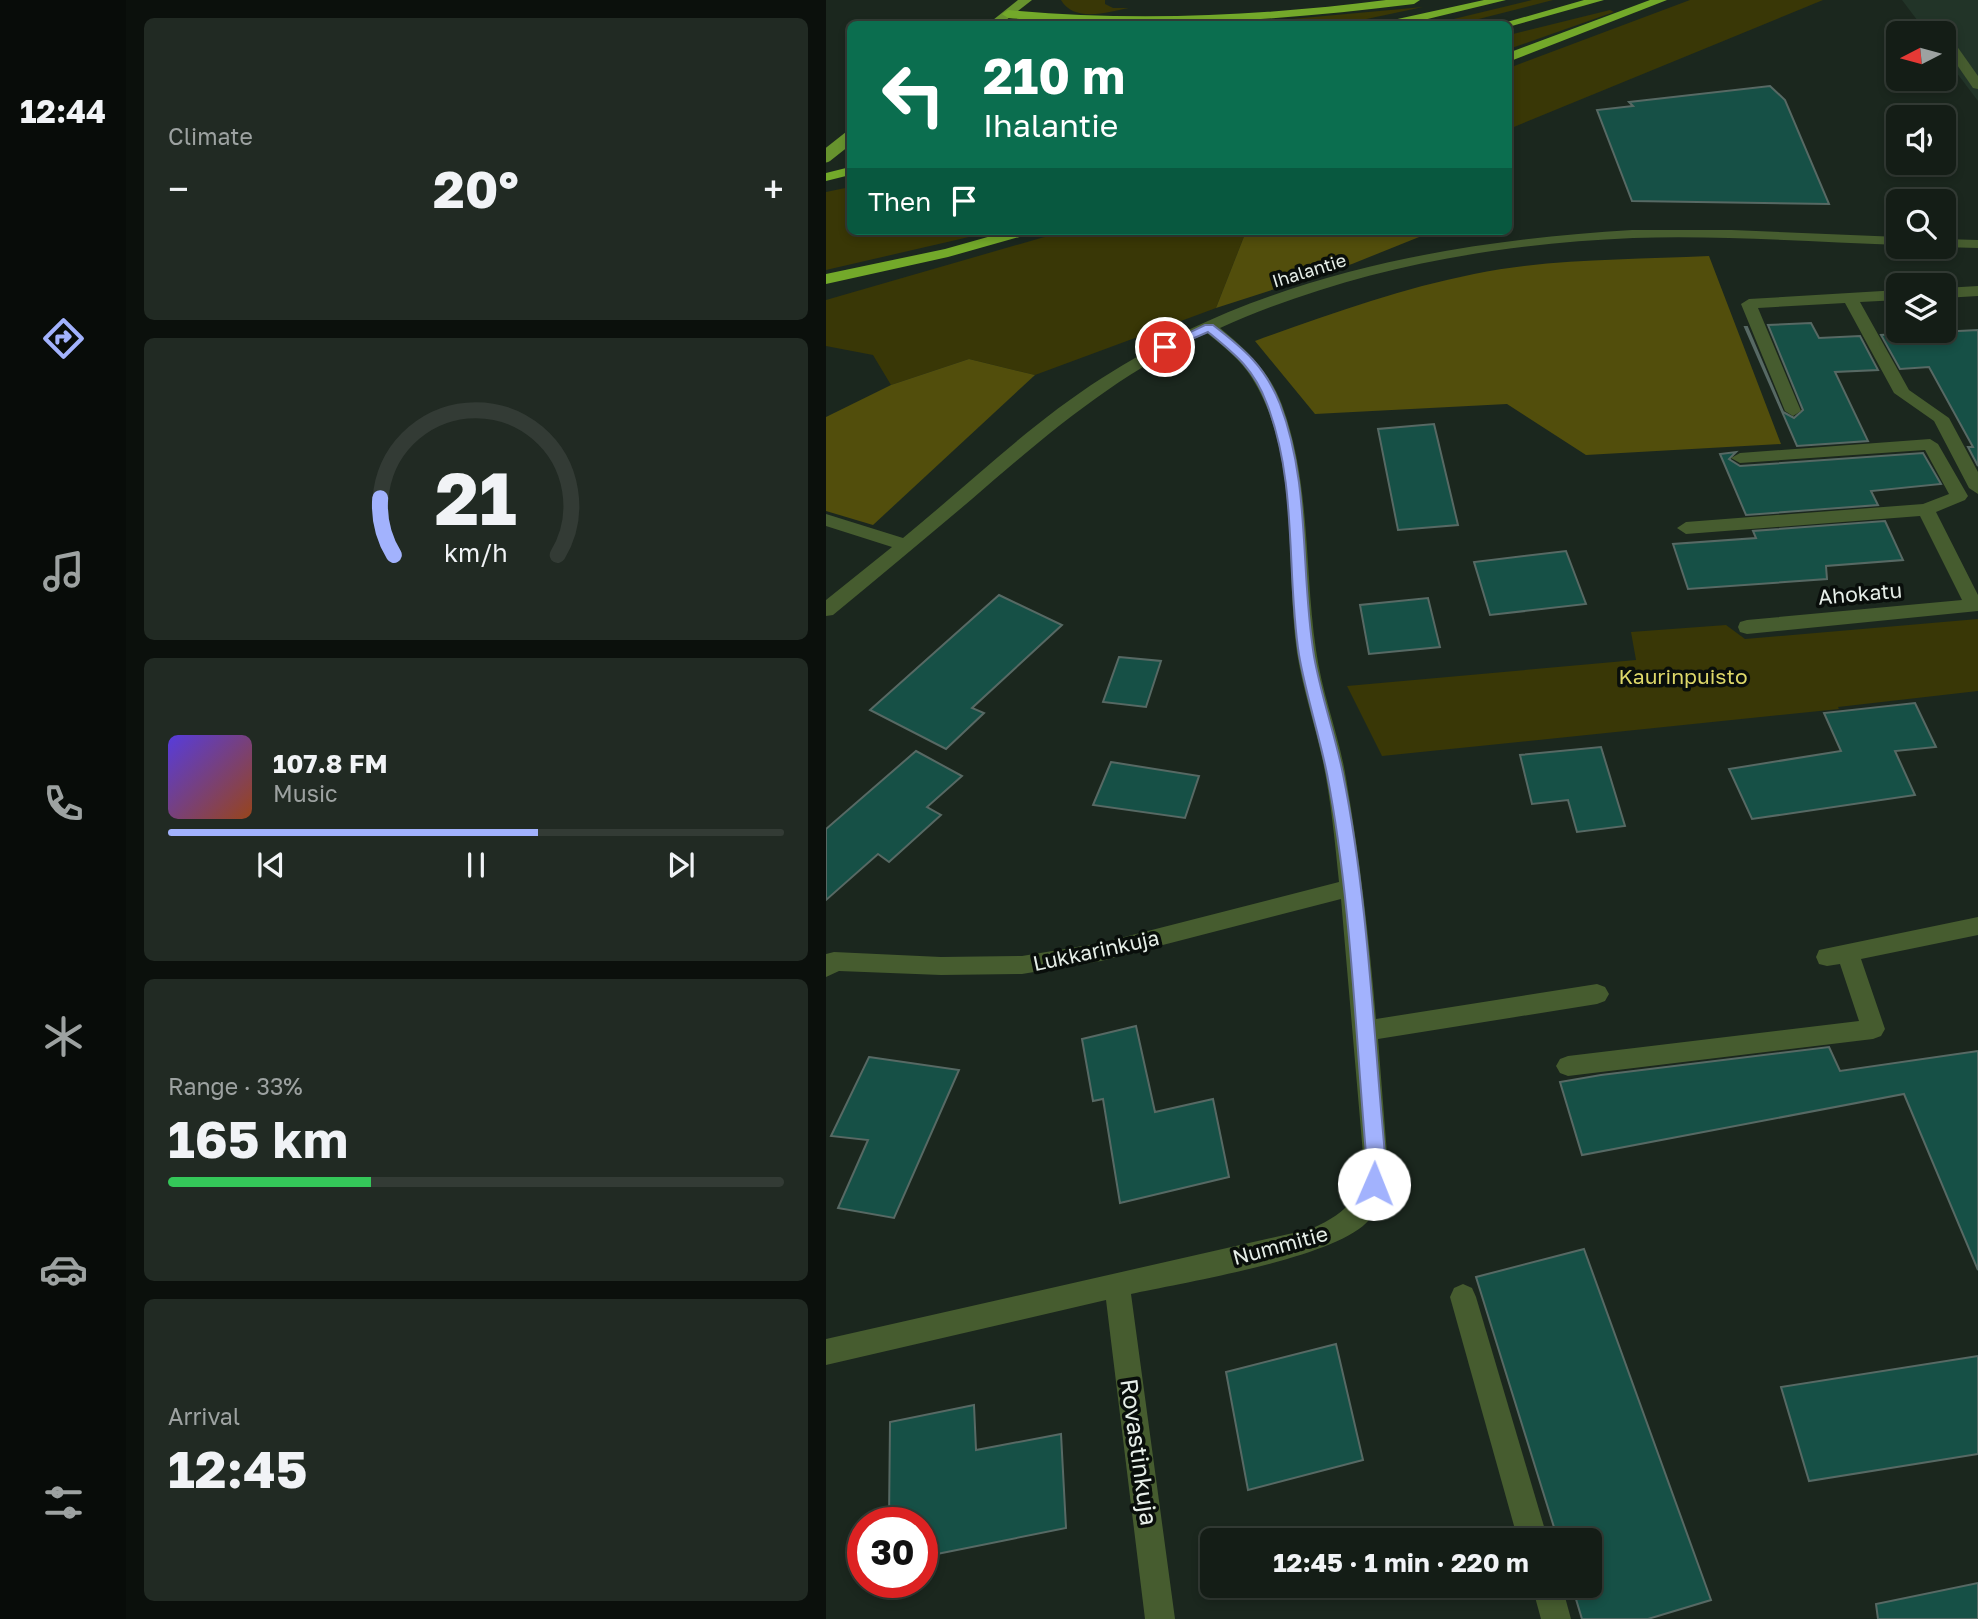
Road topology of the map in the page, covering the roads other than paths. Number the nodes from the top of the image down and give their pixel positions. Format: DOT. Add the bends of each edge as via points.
graph roads {
  1 [pos="1026,0"];
  2 [pos="1414,0"];
  3 [pos="1500,0"];
  4 [pos="1598,0"];
  5 [pos="1661,0"];
  6 [pos="1008,14"];
  7 [pos="998,21"];
  8 [pos="1089,21"];
  9 [pos="1167,21"];
  10 [pos="1406,21"];
  11 [pos="1512,22"];
  12 [pos="1956,54"];
  13 [pos="1512,56"];
  14 [pos="1978,85"];
  15 [pos="847,139"];
  16 [pos="847,144"];
  17 [pos="826,148"];
  18 [pos="826,156"];
  19 [pos="847,172"];
  20 [pos="826,177"];
  21 [pos="1011,235"];
  22 [pos="1886,241"];
  23 [pos="1956,243"];
  24 [pos="1978,244"];
  25 [pos="826,279"];
  26 [pos="1978,291"];
  27 [pos="1956,292"];
  28 [pos="1886,296"];
  29 [pos="1850,298"];
  30 [pos="1209,327"];
  31 [pos="1793,411"];
  32 [pos="1740,458"];
  33 [pos="1978,488"];
  34 [pos="1926,510"];
  35 [pos="826,520"];
  36 [pos="1686,528"];
  37 [pos="907,545"];
  38 [pos="1976,606"];
  39 [pos="826,610"];
  40 [pos="1747,627"];
  41 [pos="1352,888"];
  42 [pos="1978,926"];
  43 [pos="830,964"];
  44 [pos="1597,994"];
  45 [pos="1366,1031"];
  46 [pos="1568,1066"];
  47 [pos="1118,1285"];
  48 [pos="1463,1297"];
  49 [pos="826,1352"];
  50 [pos="1530,1528"];
  51 [pos="1550,1598"];
  52 [pos="1160,1619"];
  53 [pos="1556,1619"];
  1 -- 6 [label="main road"];
  2 -- 9 [label="highway" via="1280,15"];
  3 -- 10 [label="highway"];
  4 -- 11 [label="highway"];
  5 -- 13 [label="highway"];
  6 -- 7 [label="main road"];
  6 -- 8 [label="highway"];
  12 -- 14 [label="street"];
  15 -- 18 [label="main road, bridge"];
  16 -- 17 [label="highway"];
  19 -- 20 [label="highway"];
  21 -- 25 [label="highway"];
  22 -- 30 [label="street, Ihalantie" via="1634,234 1516,244 1361,274"];
  23 -- 24 [label="street"];
  26 -- 27 [label="street"];
  28 -- 29 [label="street"];
  29 -- 31 [label="street" via="1749,304"];
  29 -- 33 [label="street" via="1902,393 1941,418"];
  30 -- 37 [label="street, Ihalantie" via="1165,347 1077,402"];
  30 -- 41 [label="street, Nummitie" via="1249,359 1264,381 1286,446 1295,499 1307,655 1335,775"];
  32 -- 34 [label="street" via="1930,444 1959,496"];
  34 -- 36 [label="street"];
  34 -- 38 [label="street"];
  35 -- 37 [label="street"];
  37 -- 39 [label="street, Ihalantie"];
  38 -- 40 [label="street, Ahokatu"];
  41 -- 43 [label="street, Lukkarinkuja" via="1101,953 1022,965"];
  41 -- 45 [label="street, Nummitie"];
  42 -- 46 [label="street" via="1838,955 1873,1029"];
  44 -- 45 [label="street"];
  45 -- 47 [label="street, Nummitie" via="1375,1154 1374,1184 1366,1207 1345,1227 1314,1240"];
  47 -- 49 [label="street, Nummitie"];
  47 -- 52 [label="street, Rovastinkuja"];
  48 -- 50 [label="street"];
  51 -- 53 [label="street"];
}
